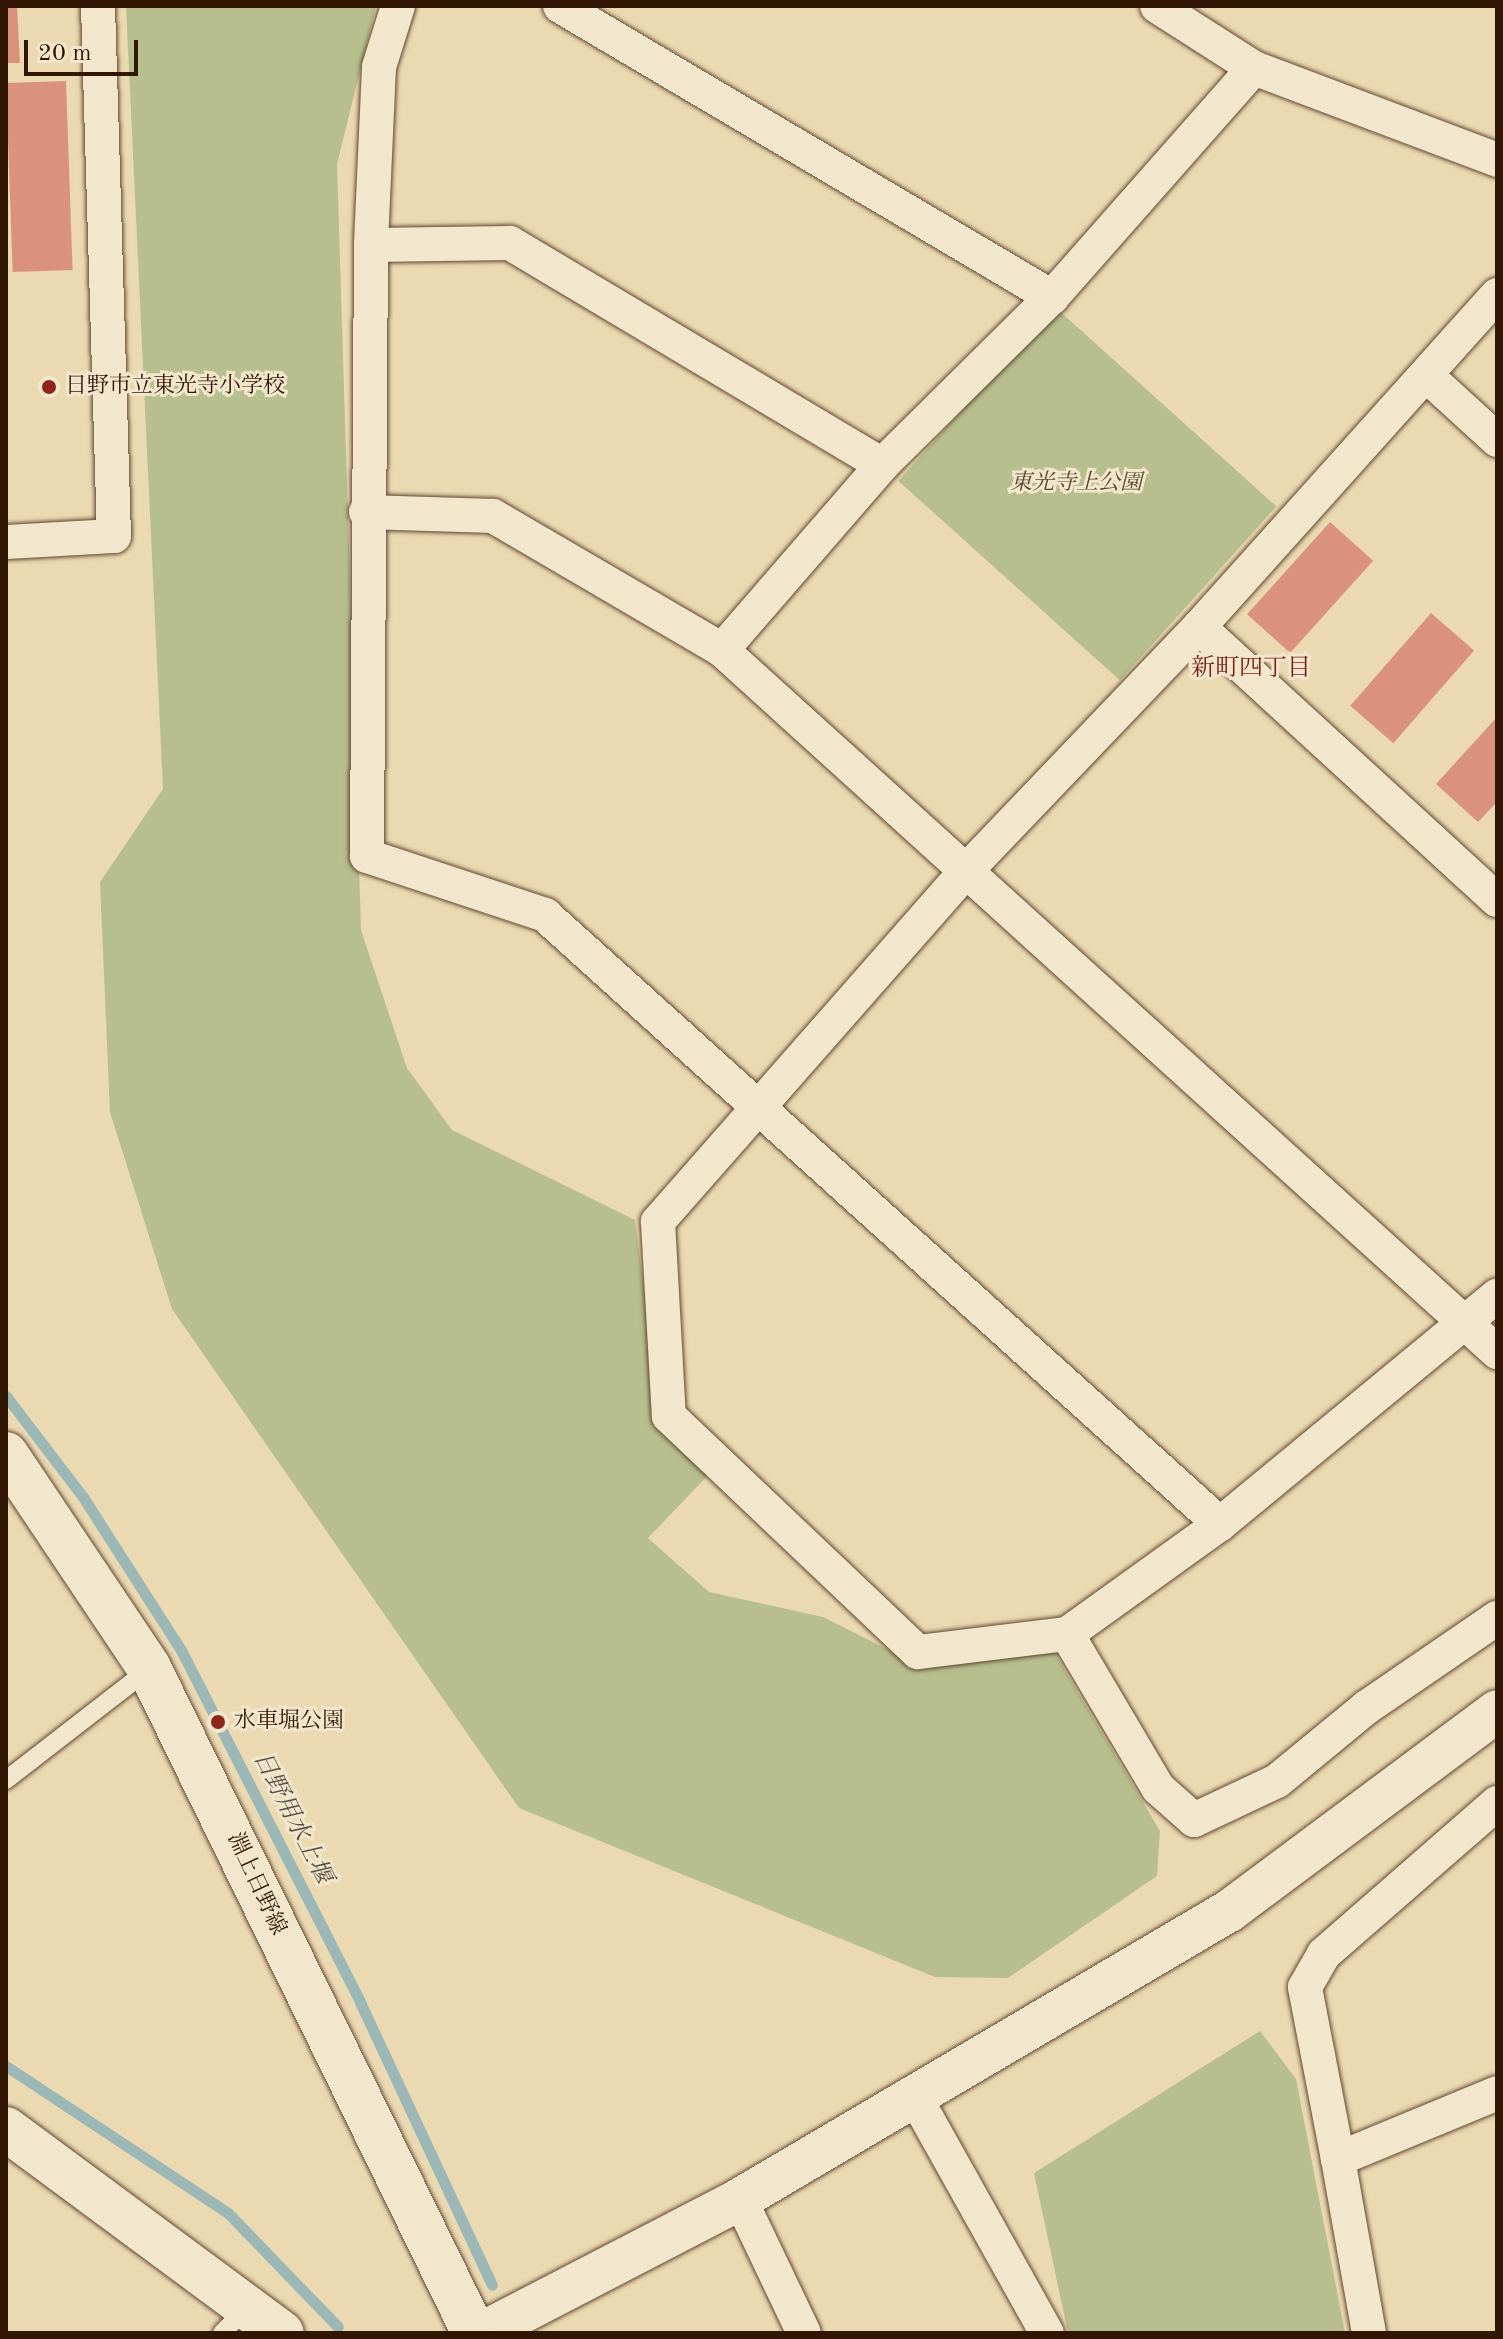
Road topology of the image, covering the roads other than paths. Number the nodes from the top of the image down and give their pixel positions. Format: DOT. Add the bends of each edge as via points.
graph roads {
  1 [pos="98,6"];
  2 [pos="398,6"];
  3 [pos="560,6"];
  4 [pos="1157,6"];
  5 [pos="1254,68"];
  6 [pos="1497,160"];
  7 [pos="371,245"];
  8 [pos="1497,295"];
  9 [pos="1052,297"];
  10 [pos="1427,376"];
  11 [pos="1497,440"];
  12 [pos="882,465"];
  13 [pos="366,512"];
  14 [pos="6,542"];
  15 [pos="1199,627"];
  16 [pos="722,650"];
  17 [pos="966,871"];
  18 [pos="1497,900"];
  19 [pos="760,1109"];
  20 [pos="1497,1296"];
  21 [pos="1464,1322"];
  22 [pos="1497,1352"];
  23 [pos="6,1454"];
  24 [pos="1220,1524"];
  25 [pos="1497,1618"];
  26 [pos="1067,1634"];
  27 [pos="149,1668"];
  28 [pos="1497,1711"];
  29 [pos="6,1780"];
  30 [pos="1497,1803"];
  31 [pos="1497,2093"];
  32 [pos="915,2097"];
  33 [pos="6,2129"];
  34 [pos="1338,2159"];
  35 [pos="740,2199"];
  36 [pos="251,2324"];
  37 [pos="474,2333"];
  38 [pos="482,2333"];
  39 [pos="804,2333"];
  40 [pos="1047,2333"];
  41 [pos="1369,2333"];
  1 -- 14 [label="street" via="114,536"];
  2 -- 7 [label="street" via="379,67"];
  3 -- 9 [label="street"];
  4 -- 5 [label="street"];
  5 -- 6 [label="street"];
  5 -- 9 [label="street"];
  7 -- 12 [label="street" via="510,243"];
  7 -- 13 [label="street"];
  8 -- 10 [label="street"];
  9 -- 12 [label="street"];
  10 -- 11 [label="street"];
  10 -- 15 [label="street"];
  12 -- 16 [label="street"];
  13 -- 16 [label="street" via="493,516"];
  13 -- 19 [label="street" via="367,856 545,915"];
  15 -- 17 [label="street"];
  15 -- 18 [label="street"];
  16 -- 17 [label="street"];
  17 -- 19 [label="street"];
  17 -- 21 [label="street"];
  19 -- 24 [label="street"];
  19 -- 26 [label="street" via="658,1222 669,1416 918,1652"];
  20 -- 21 [label="street"];
  21 -- 22 [label="street"];
  21 -- 24 [label="street"];
  23 -- 27 [label="main road, 淵上日野線"];
  24 -- 26 [label="street"];
  25 -- 26 [label="street" via="1367,1707 1277,1781 1194,1820 1158,1788"];
  27 -- 29 [label="lane"];
  27 -- 37 [label="main road, 淵上日野線"];
  28 -- 32 [label="street" via="1229,1911"];
  30 -- 34 [label="street" via="1324,1954 1305,1987"];
  31 -- 34 [label="street"];
  32 -- 35 [label="street"];
  32 -- 40 [label="street"];
  33 -- 36 [label="main road"];
  34 -- 41 [label="street"];
  35 -- 38 [label="street"];
  35 -- 39 [label="street"];
}
